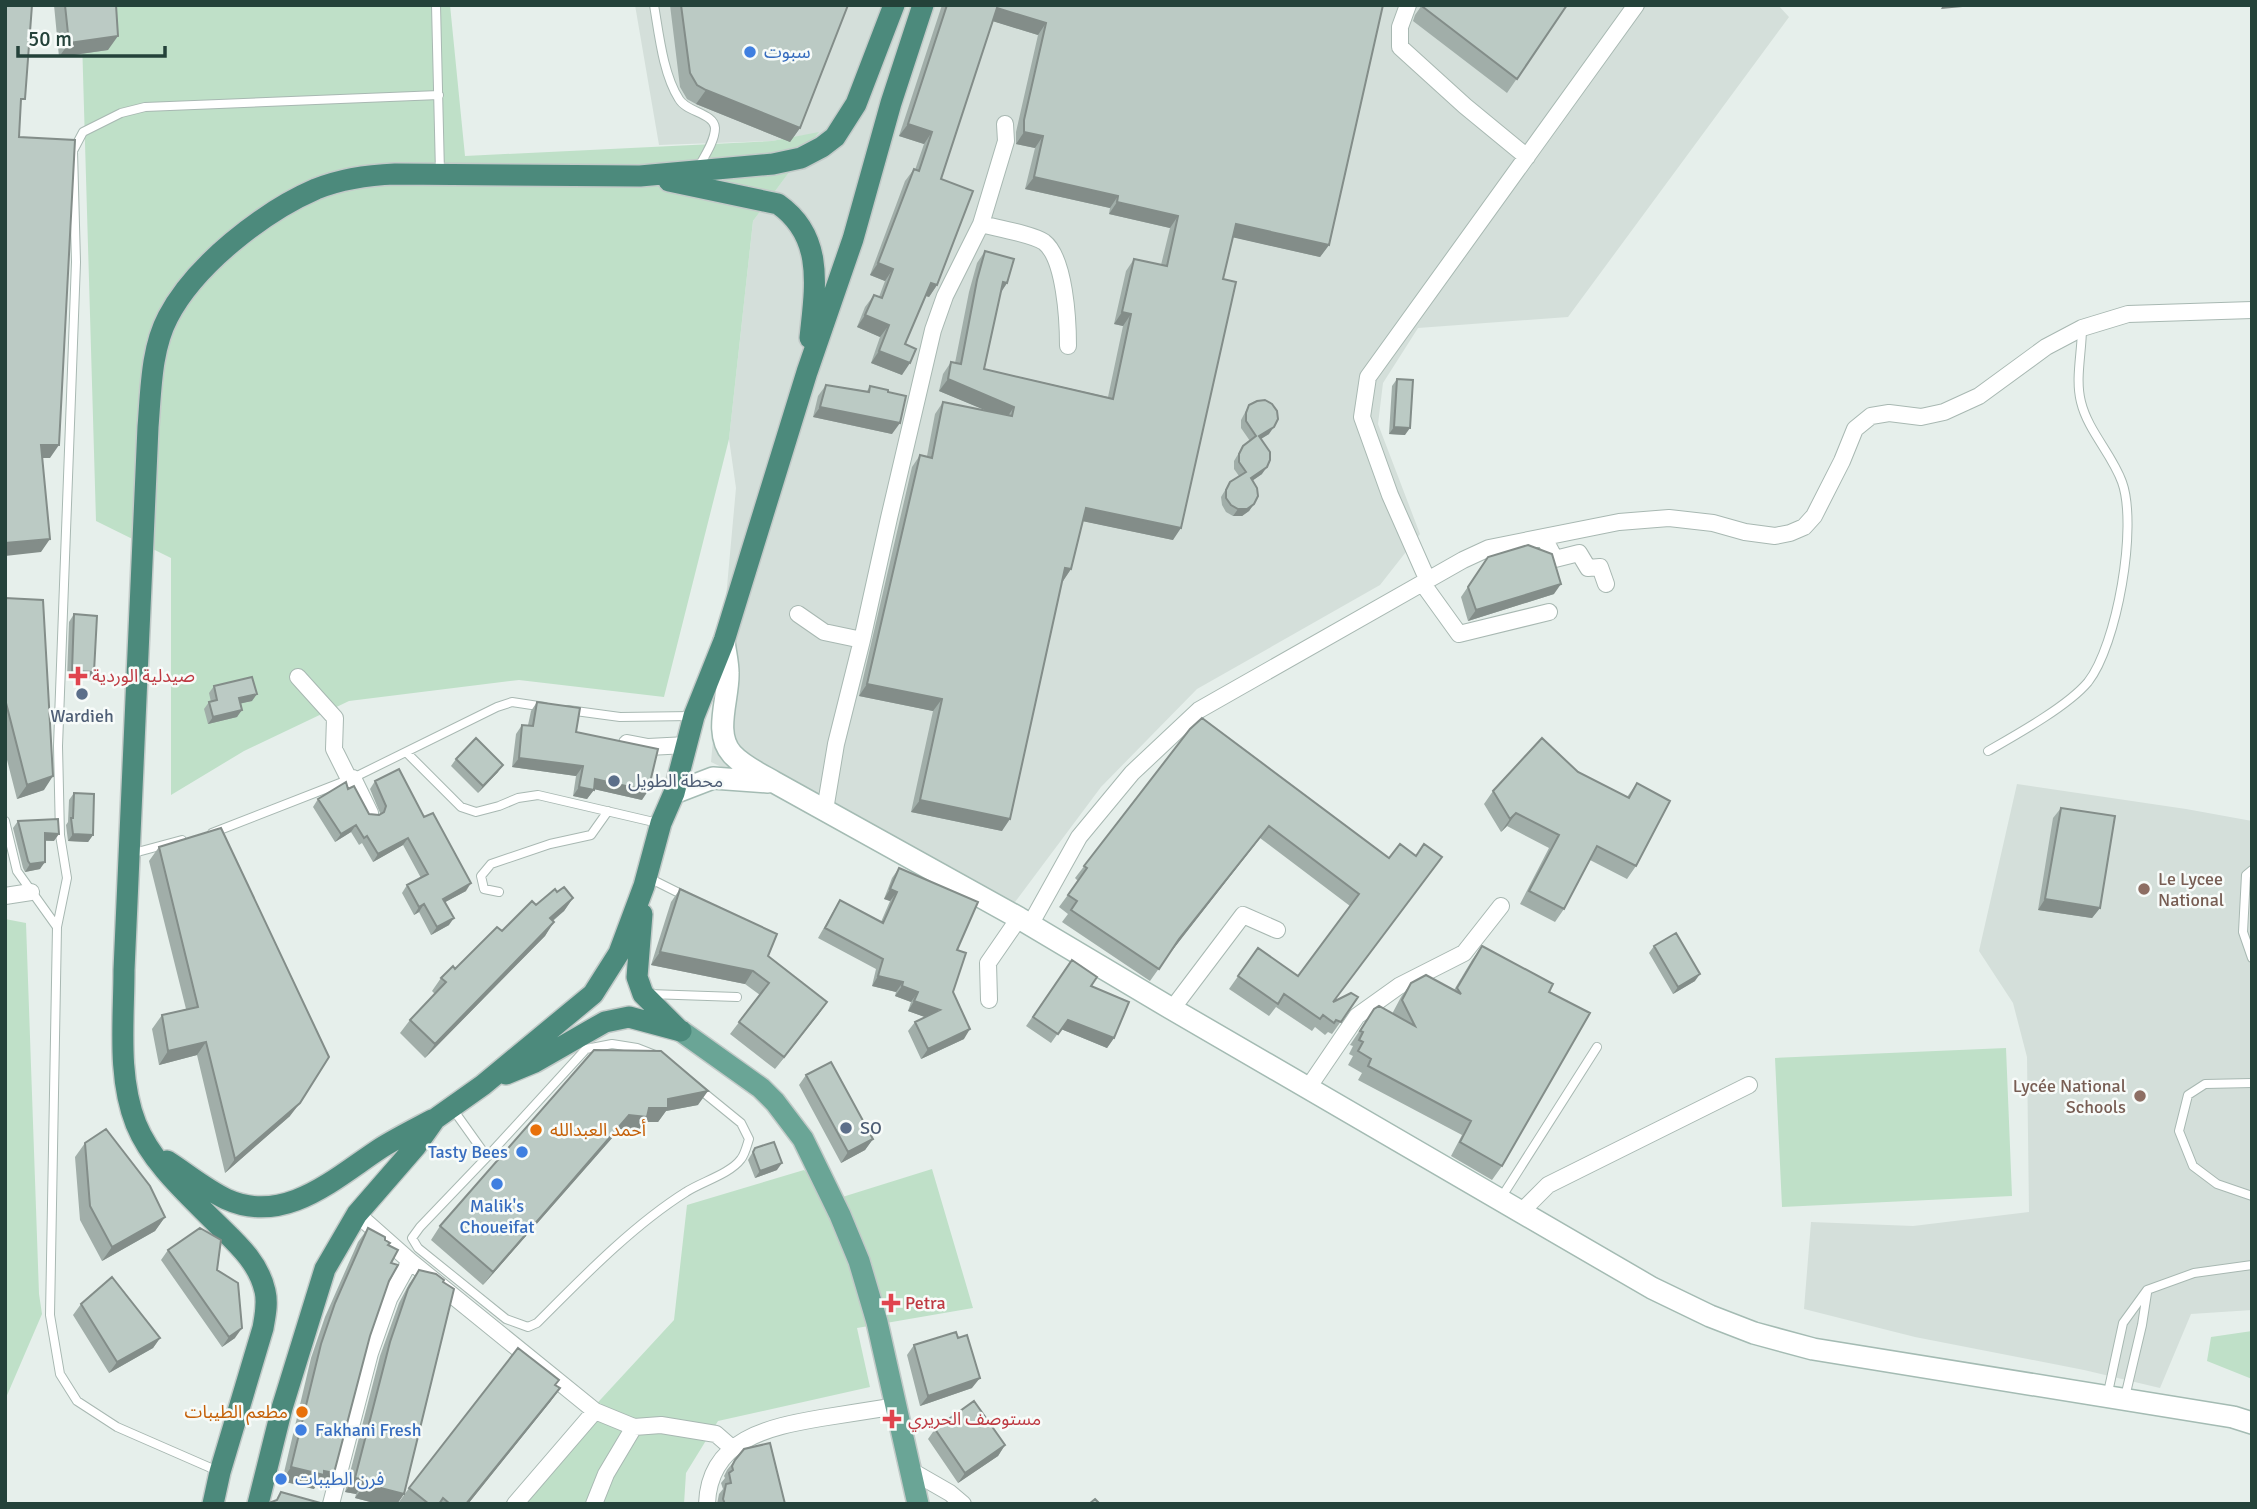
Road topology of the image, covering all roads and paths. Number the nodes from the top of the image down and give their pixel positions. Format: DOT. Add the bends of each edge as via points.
graph roads {
  1 [pos="436,5"];
  2 [pos="654,5"];
  3 [pos="894,5"];
  4 [pos="923,5"];
  5 [pos="1408,5"];
  6 [pos="1636,5"];
  7 [pos="439,95"];
  8 [pos="1005,124"];
  9 [pos="1527,157"];
  10 [pos="697,171"];
  11 [pos="440,173"];
  12 [pos="640,176"];
  13 [pos="981,224"];
  14 [pos="2252,310"];
  15 [pos="2082,328"];
  16 [pos="1068,346"];
  17 [pos="807,372"];
  18 [pos="1544,538"];
  19 [pos="1425,583"];
  20 [pos="1606,584"];
  21 [pos="1549,611"];
  22 [pos="798,614"];
  23 [pos="724,640"];
  24 [pos="862,640"];
  25 [pos="298,677"];
  26 [pos="695,716"];
  27 [pos="613,740"];
  28 [pos="687,745"];
  29 [pos="1988,751"];
  30 [pos="407,752"];
  31 [pos="351,778"];
  32 [pos="774,782"];
  33 [pos="674,793"];
  34 [pos="825,810"];
  35 [pos="608,811"];
  36 [pos="370,813"];
  37 [pos="5,821"];
  38 [pos="661,823"];
  39 [pos="201,835"];
  40 [pos="189,839"];
  41 [pos="130,855"];
  42 [pos="2252,870"];
  43 [pos="645,881"];
  44 [pos="31,892"];
  45 [pos="499,892"];
  46 [pos="5,896"];
  47 [pos="694,900"];
  48 [pos="1500,906"];
  49 [pos="1025,921"];
  50 [pos="57,927"];
  51 [pos="1277,930"];
  52 [pos="2252,958"];
  53 [pos="643,994"];
  54 [pos="737,997"];
  55 [pos="989,1000"];
  56 [pos="1172,1009"];
  57 [pos="681,1031"];
  58 [pos="1597,1047"];
  59 [pos="2252,1083"];
  60 [pos="482,1085"];
  61 [pos="1749,1085"];
  62 [pos="1308,1087"];
  63 [pos="444,1113"];
  64 [pos="148,1148"];
  65 [pos="487,1157"];
  66 [pos="2252,1196"];
  67 [pos="1501,1198"];
  68 [pos="1522,1211"];
  69 [pos="357,1214"];
  70 [pos="410,1261"];
  71 [pos="2252,1265"];
  72 [pos="2147,1290"];
  73 [pos="2116,1399"];
  74 [pos="897,1406"];
  75 [pos="595,1411"];
  76 [pos="2252,1423"];
  77 [pos="634,1427"];
  78 [pos="732,1448"];
  79 [pos="910,1470"];
  80 [pos="220,1472"];
  81 [pos="263,1498"];
  82 [pos="213,1504"];
  83 [pos="331,1504"];
  84 [pos="515,1504"];
  85 [pos="594,1504"];
  86 [pos="707,1504"];
  87 [pos="919,1504"];
  88 [pos="963,1504"];
  1 -- 7 [label="lane"];
  2 -- 10 [label="lane" via="678,99 714,126 710,147"];
  3 -- 10 [label="highway" via="856,104 822,147 802,158 773,164"];
  4 -- 17 [label="highway" via="853,239"];
  5 -- 9 [label="street" via="1400,27 1400,47"];
  6 -- 9 [label="street"];
  7 -- 11 [label="lane"];
  7 -- 50 [label="lane" via="145,107 83,132 73,151 76,262 58,746 60,835 67,878"];
  8 -- 13 [label="street" via="1006,141"];
  9 -- 19 [label="street" via="1368,377 1362,417"];
  10 -- 12 [label="highway"];
  11 -- 12 [label="highway"];
  11 -- 41 [label="highway" via="369,175 294,200 221,252 167,318 158,345 148,427"];
  12 -- 17 [label="highway" via="754,197 790,212 809,243 815,264"];
  13 -- 16 [label="street" via="1043,242 1055,255 1068,308"];
  13 -- 24 [label="street" via="933,330"];
  14 -- 15 [label="street" via="2128,314"];
  15 -- 18 [label="street" via="2046,347 1979,396 1944,412 1922,417 1871,416 1856,429 1814,516 1790,533 1775,536 1669,518 1619,522"];
  15 -- 29 [label="lane" via="2080,401 2123,482 2127,502 2123,578 2101,660 2088,682 2028,728"];
  17 -- 23 [label="highway"];
  18 -- 19 [label="street" via="1489,548"];
  18 -- 20 [label="street" via="1555,559 1579,553 1588,568 1600,567"];
  19 -- 21 [label="street" via="1458,634"];
  19 -- 49 [label="street" via="1199,710 1132,773 1093,819"];
  22 -- 24 [label="street" via="824,632"];
  23 -- 26 [label="highway"];
  23 -- 32 [label="main road" via="729,676 723,724 727,744 742,762"];
  24 -- 34 [label="street"];
  25 -- 31 [label="street" via="335,718 334,749"];
  26 -- 28 [label="highway"];
  26 -- 30 [label="lane" via="621,717 512,702"];
  27 -- 28 [label="street" via="648,747"];
  28 -- 33 [label="highway"];
  30 -- 31 [label="lane"];
  30 -- 35 [label="lane" via="461,807 476,812 538,794"];
  31 -- 36 [label="street"];
  31 -- 39 [label="lane"];
  32 -- 33 [label="main road" via="713,778"];
  32 -- 34 [label="main road"];
  33 -- 38 [label="highway"];
  34 -- 49 [label="main road"];
  35 -- 38 [label="lane"];
  35 -- 45 [label="lane" via="591,835 491,864 481,876 484,888"];
  37 -- 44 [label="lane" via="17,871"];
  38 -- 43 [label="highway"];
  40 -- 41 [label="lane"];
  41 -- 64 [label="highway" via="125,1071 136,1122"];
  42 -- 52 [label="lane" via="2246,875 2243,932"];
  43 -- 47 [label="lane"];
  43 -- 53 [label="highway" via="637,977"];
  43 -- 60 [label="highway" via="619,953 593,993"];
  44 -- 46 [label="street"];
  44 -- 50 [label="lane"];
  48 -- 62 [label="street" via="1464,953 1399,986 1357,1016"];
  49 -- 55 [label="street" via="988,963"];
  49 -- 56 [label="main road"];
  50 -- 80 [label="lane" via="50,1315 60,1374 77,1401 117,1427"];
  51 -- 56 [label="street" via="1243,915"];
  53 -- 54 [label="lane"];
  53 -- 57 [label="highway"];
  56 -- 62 [label="main road"];
  57 -- 60 [label="highway" via="629,1017 605,1022 535,1062"];
  57 -- 74 [label="main road" via="761,1088 803,1139 859,1261"];
  58 -- 67 [label="lane"];
  59 -- 66 [label="lane" via="2206,1084 2188,1095 2179,1131 2193,1166 2217,1184"];
  60 -- 63 [label="highway"];
  61 -- 68 [label="street" via="1548,1185"];
  62 -- 67 [label="main road"];
  63 -- 64 [label="highway" via="317,1191 278,1206 226,1199"];
  63 -- 65 [label="lane"];
  63 -- 69 [label="highway"];
  64 -- 80 [label="highway" via="248,1255 265,1291 263,1328"];
  65 -- 65 [label="lane" via="412,1238 418,1248 506,1319 528,1327 634,1232 687,1191 741,1160 749,1139 741,1124 660,1057 612,1044 586,1049"];
  67 -- 68 [label="main road"];
  68 -- 73 [label="main road" via="1652,1288 1754,1333 1813,1349"];
  69 -- 70 [label="street"];
  69 -- 81 [label="highway" via="325,1269 282,1408"];
  70 -- 75 [label="street"];
  70 -- 83 [label="street" via="388,1299 370,1353"];
  71 -- 72 [label="lane" via="2194,1273"];
  72 -- 73 [label="lane" via="2142,1325"];
  72 -- 73 [label="lane" via="2123,1323"];
  73 -- 76 [label="main road"];
  74 -- 78 [label="street" via="767,1430"];
  74 -- 79 [label="main road"];
  75 -- 77 [label="street"];
  75 -- 84 [label="street"];
  77 -- 78 [label="street" via="695,1429 716,1434"];
  77 -- 85 [label="street"];
  78 -- 86 [label="street" via="712,1476"];
  79 -- 87 [label="main road"];
  79 -- 88 [label="street"];
  80 -- 82 [label="highway"];
}
